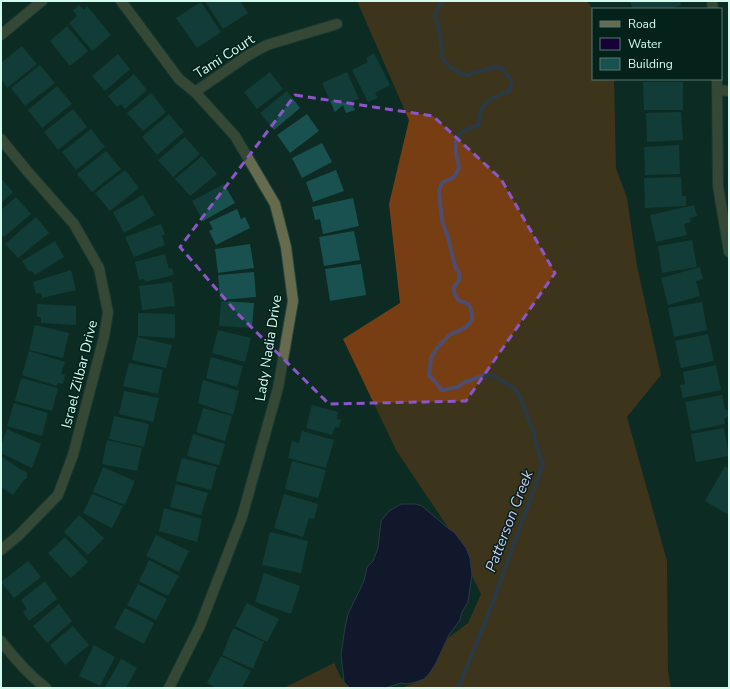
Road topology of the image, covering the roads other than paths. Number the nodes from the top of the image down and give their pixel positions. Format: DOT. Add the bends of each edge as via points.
graph roads {
  1 [pos="42,1"];
  2 [pos="121,1"];
  3 [pos="337,24"];
  4 [pos="1,35"];
  5 [pos="717,80"];
  6 [pos="717,90"];
  7 [pos="729,91"];
  8 [pos="195,92"];
  9 [pos="1,139"];
  10 [pos="729,252"];
  11 [pos="1,550"];
  12 [pos="1,641"];
  13 [pos="46,688"];
  14 [pos="169,688"];
  1 -- 4 [label="street"];
  2 -- 8 [label="street, Lady Nadia Drive" via="179,79"];
  3 -- 8 [label="street, Tami Court" via="267,45"];
  5 -- 6 [label="street"];
  6 -- 7 [label="street"];
  6 -- 10 [label="street" via="718,186"];
  8 -- 14 [label="street, Lady Nadia Drive" via="235,136 275,204 286,247 293,301 278,388 242,517 200,626"];
  9 -- 11 [label="street, Israel Zilbar Drive" via="74,224 99,268 108,312 104,337 73,455 58,495"];
  12 -- 13 [label="street" via="34,679"];
}
